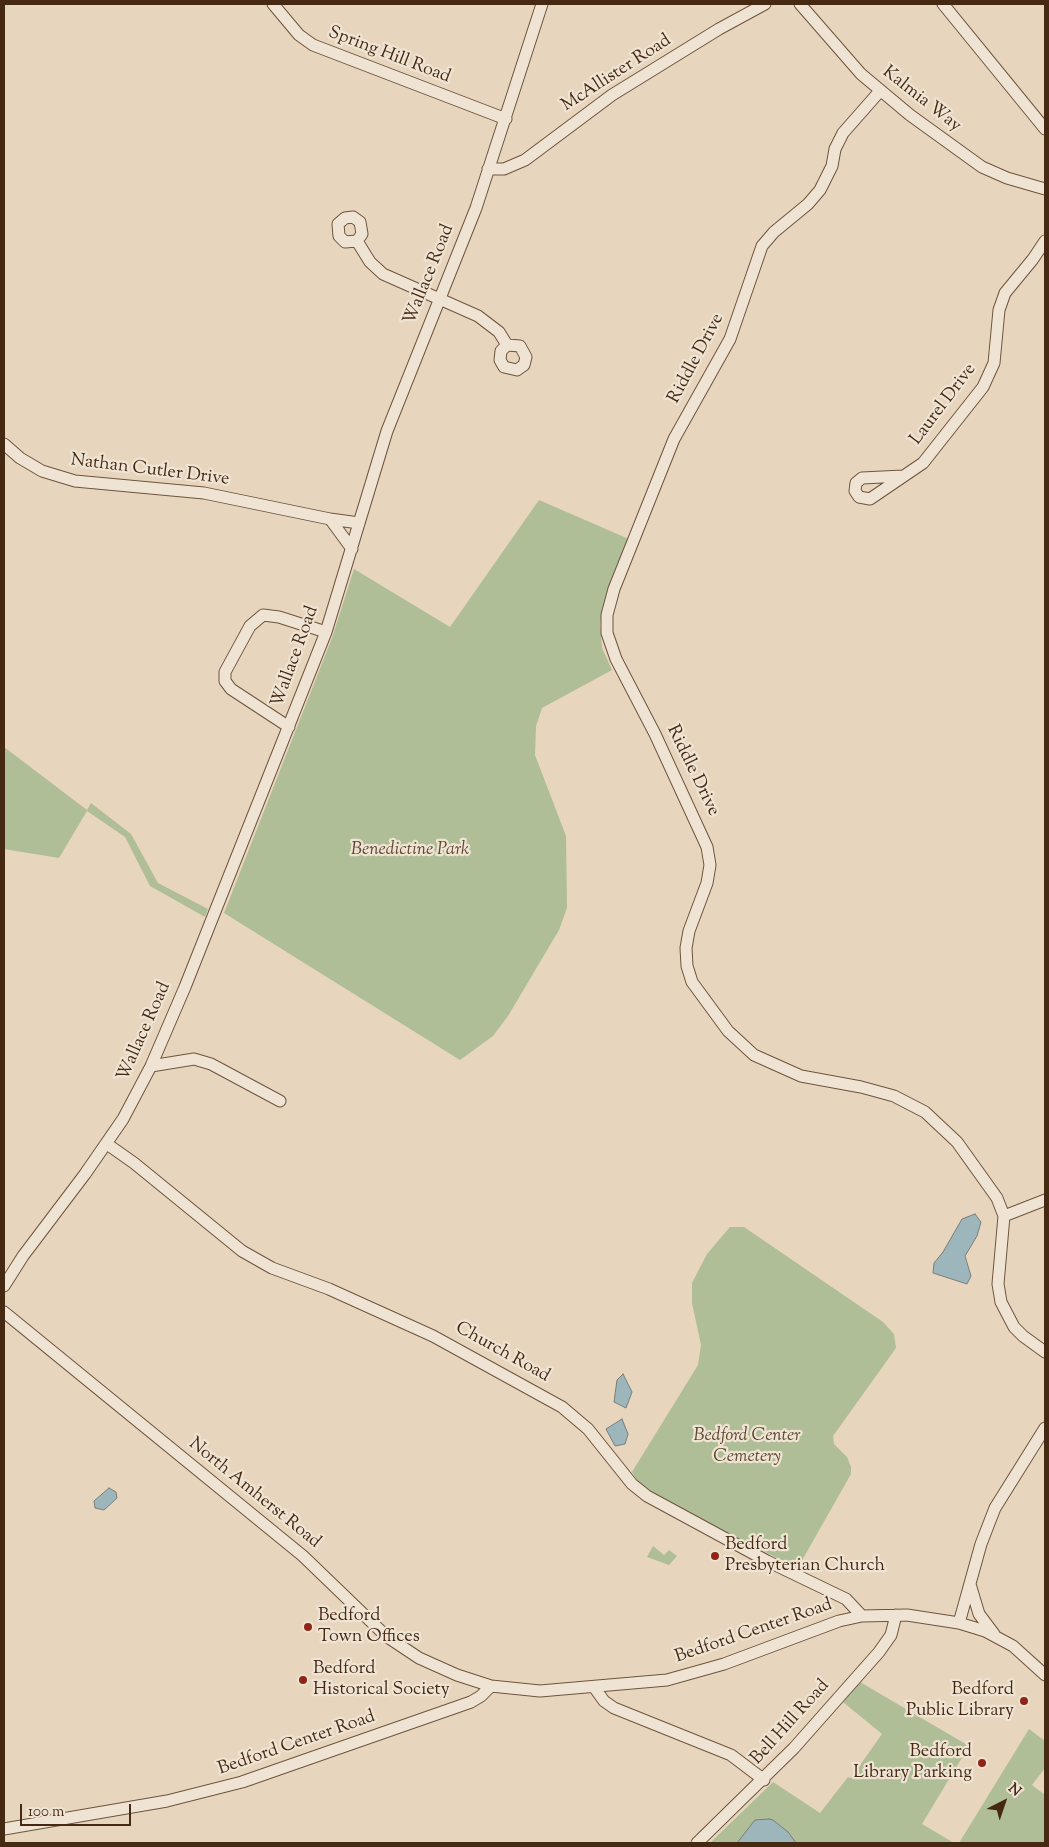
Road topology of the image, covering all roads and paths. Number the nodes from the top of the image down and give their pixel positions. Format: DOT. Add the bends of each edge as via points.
graph roads {
  1 [pos="273,4"];
  2 [pos="542,4"];
  3 [pos="765,4"];
  4 [pos="800,4"];
  5 [pos="942,4"];
  6 [pos="880,91"];
  7 [pos="506,119"];
  8 [pos="1045,129"];
  9 [pos="488,169"];
  10 [pos="1045,189"];
  11 [pos="357,240"];
  12 [pos="1045,241"];
  13 [pos="440,300"];
  14 [pos="508,345"];
  15 [pos="4,444"];
  16 [pos="903,476"];
  17 [pos="330,519"];
  18 [pos="359,523"];
  19 [pos="352,549"];
  20 [pos="326,632"];
  21 [pos="289,726"];
  22 [pos="151,1066"];
  23 [pos="280,1101"];
  24 [pos="107,1144"];
  25 [pos="1045,1200"];
  26 [pos="1004,1216"];
  27 [pos="4,1286"];
  28 [pos="4,1312"];
  29 [pos="1045,1352"];
  30 [pos="1045,1428"];
  31 [pos="970,1583"];
  32 [pos="896,1615"];
  33 [pos="862,1616"];
  34 [pos="959,1623"];
  35 [pos="997,1637"];
  36 [pos="1045,1675"];
  37 [pos="491,1686"];
  38 [pos="594,1687"];
  39 [pos="764,1780"];
  40 [pos="4,1829"];
  41 [pos="697,1843"];
  1 -- 7 [label="street, Spring Hill Road" via="293,29 313,46"];
  2 -- 7 [label="street, Wallace Road"];
  3 -- 9 [label="street, McAllister Road" via="604,100 525,160 504,169"];
  4 -- 6 [label="street, Kalmia Way" via="860,74"];
  5 -- 8 [label="street"];
  6 -- 10 [label="street, Kalmia Way" via="982,166 1007,178"];
  6 -- 26 [label="street, Riddle Drive" via="843,133 820,190 762,246 730,339 674,439 614,590 607,615 607,633 707,847 710,865 707,883 686,948 689,974 702,997 740,1044 769,1064 810,1078 878,1091 925,1112 968,1155 997,1198"];
  7 -- 9 [label="street, Wallace Road"];
  9 -- 13 [label="street, Wallace Road"];
  11 -- 13 [label="street" via="370,262 383,274"];
  12 -- 16 [label="street, Laurel Drive" via="1005,293 999,310 994,363 988,380 928,457"];
  13 -- 14 [label="street" via="486,321"];
  13 -- 18 [label="street, Wallace Road" via="387,431"];
  15 -- 17 [label="street, Nathan Cutler Drive" via="42,471 75,482 204,493"];
  17 -- 18 [label="street, Nathan Cutler Drive"];
  17 -- 19 [label="street"];
  18 -- 19 [label="street, Wallace Road"];
  19 -- 20 [label="street, Wallace Road"];
  20 -- 21 [label="street, Wallace Road"];
  20 -- 21 [label="street" via="279,616 262,615 250,626 225,672 225,682 231,689"];
  21 -- 22 [label="street, Wallace Road"];
  22 -- 23 [label="street" via="194,1059 211,1064"];
  22 -- 24 [label="street, Wallace Road"];
  24 -- 27 [label="street, Wallace Road" via="37,1235"];
  24 -- 33 [label="street, Church Road" via="242,1251 272,1268 426,1332 562,1407 588,1430 632,1484 648,1496 767,1561 846,1599"];
  25 -- 26 [label="street"];
  26 -- 29 [label="street, Riddle Drive" via="998,1284 1001,1302 1014,1327"];
  28 -- 37 [label="street, North Amherst Road" via="303,1556 391,1640 431,1664"];
  30 -- 31 [label="street" via="995,1508"];
  31 -- 34 [label="street"];
  31 -- 35 [label="street" via="979,1614"];
  32 -- 33 [label="street, Bedford Center Road"];
  32 -- 34 [label="street, Bedford Center Road"];
  32 -- 39 [label="street, Bell Hill Road" via="891,1635 879,1652"];
  33 -- 38 [label="street, Bedford Center Road" via="839,1621 682,1677"];
  34 -- 35 [label="street, Bedford Center Road"];
  35 -- 36 [label="street, Bedford Center Road" via="1013,1646"];
  37 -- 38 [label="street, Bedford Center Road" via="540,1691"];
  37 -- 40 [label="street, Bedford Center Road" via="471,1702 242,1782 167,1801"];
  38 -- 39 [label="street" via="614,1708 731,1756"];
  39 -- 41 [label="street, Bell Hill Road"];
}
